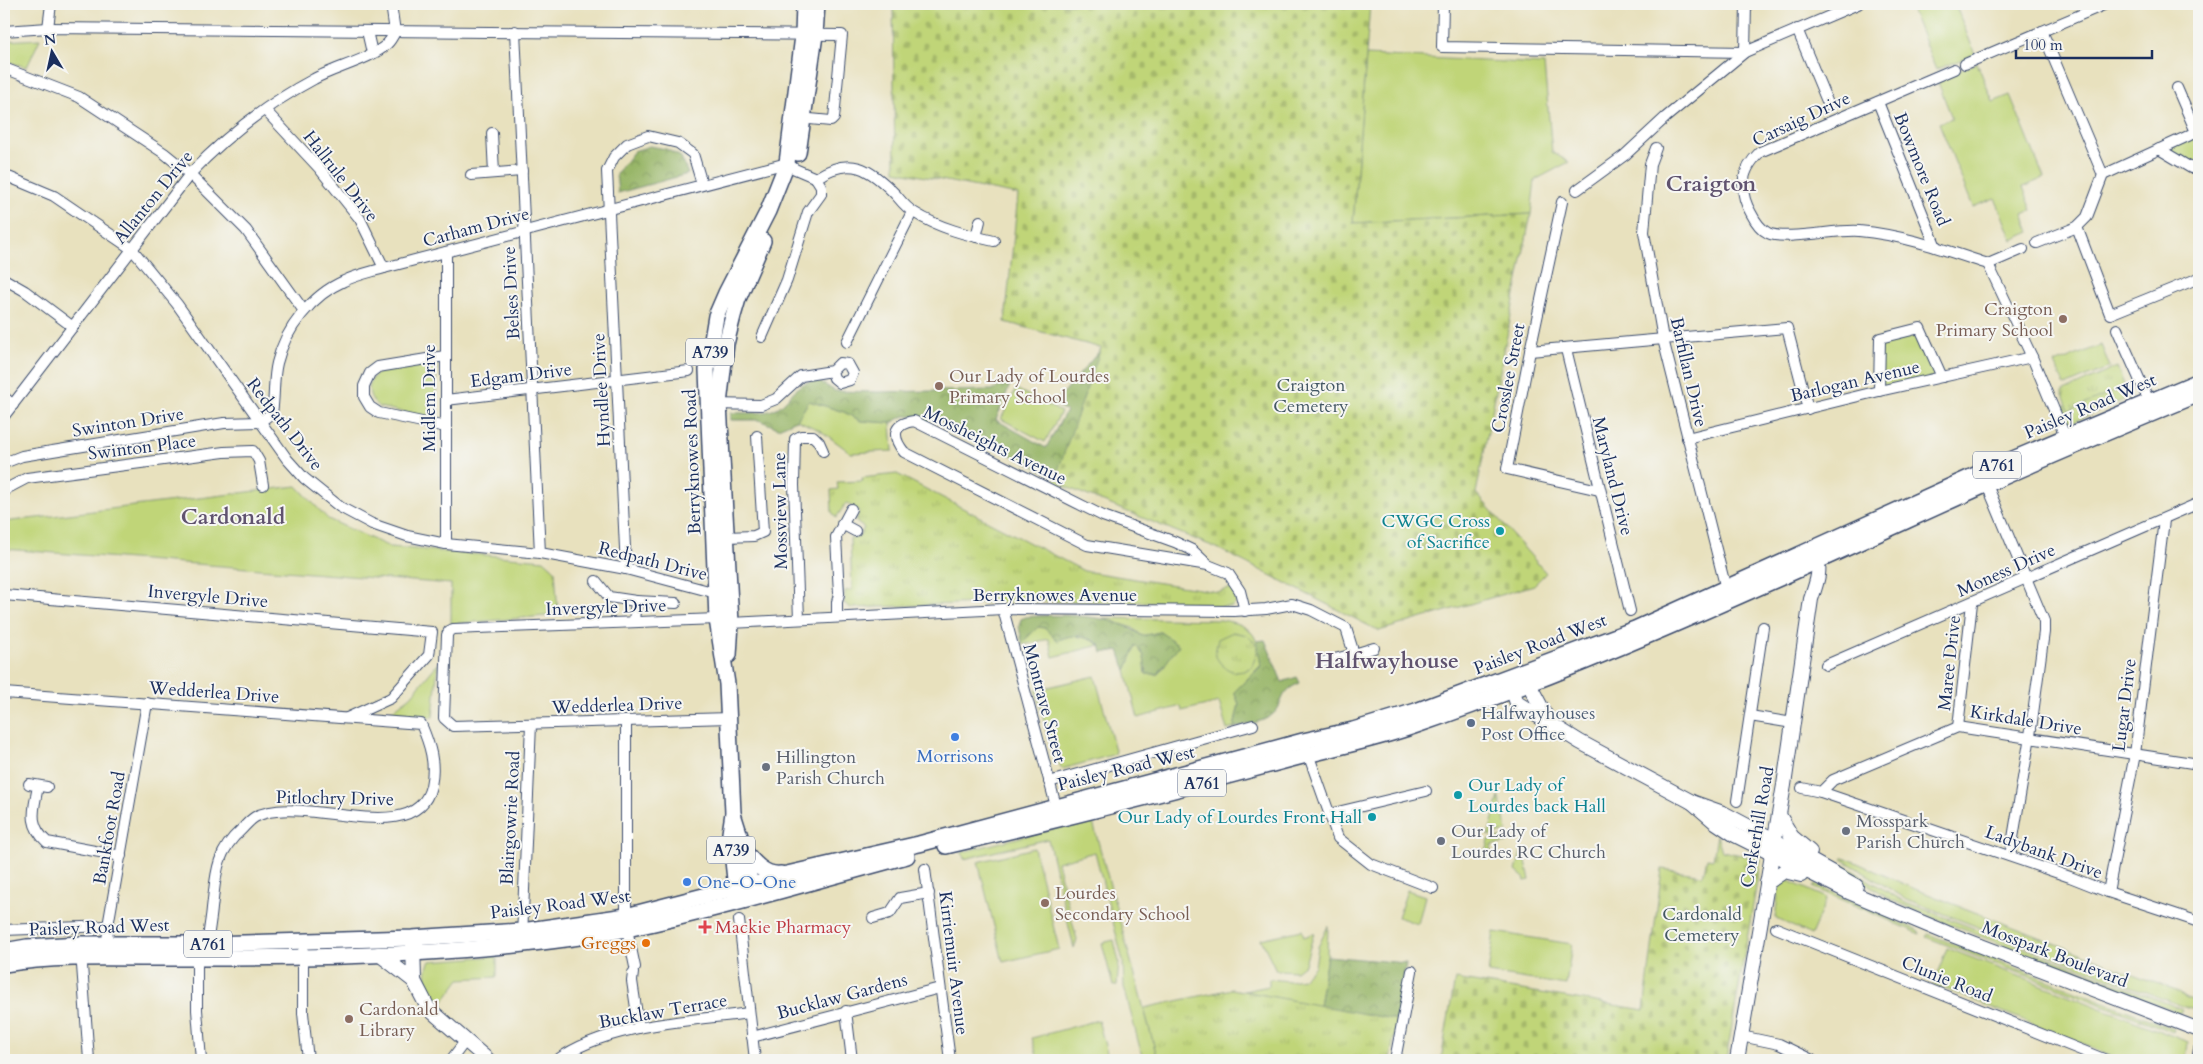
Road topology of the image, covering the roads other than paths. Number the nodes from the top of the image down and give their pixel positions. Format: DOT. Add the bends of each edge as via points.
graph roads {
  1 [pos="52,4"];
  2 [pos="391,4"];
  3 [pos="804,4"];
  4 [pos="817,4"];
  5 [pos="1443,4"];
  6 [pos="1746,4"];
  7 [pos="1858,4"];
  8 [pos="2106,4"];
  9 [pos="48,28"];
  10 [pos="1797,29"];
  11 [pos="4,31"];
  12 [pos="367,31"];
  13 [pos="515,31"];
  14 [pos="2042,31"];
  15 [pos="395,32"];
  16 [pos="809,35"];
  17 [pos="1746,52"];
  18 [pos="372,53"];
  19 [pos="1965,64"];
  20 [pos="4,68"];
  21 [pos="1954,69"];
  22 [pos="2177,88"];
  23 [pos="1878,102"];
  24 [pos="1830,106"];
  25 [pos="265,110"];
  26 [pos="798,118"];
  27 [pos="2198,132"];
  28 [pos="492,133"];
  29 [pos="1656,148"];
  30 [pos="2159,149"];
  31 [pos="2199,165"];
  32 [pos="791,166"];
  33 [pos="522,171"];
  34 [pos="494,173"];
  35 [pos="190,174"];
  36 [pos="4,175"];
  37 [pos="471,175"];
  38 [pos="2103,175"];
  39 [pos="816,178"];
  40 [pos="702,184"];
  41 [pos="1577,190"];
  42 [pos="1562,202"];
  43 [pos="608,210"];
  44 [pos="912,212"];
  45 [pos="980,221"];
  46 [pos="2077,227"];
  47 [pos="525,231"];
  48 [pos="976,237"];
  49 [pos="994,241"];
  50 [pos="2037,243"];
  51 [pos="1936,247"];
  52 [pos="132,249"];
  53 [pos="2023,249"];
  54 [pos="446,252"];
  55 [pos="1988,264"];
  56 [pos="384,268"];
  57 [pos="2199,278"];
  58 [pos="4,279"];
  59 [pos="304,311"];
  60 [pos="73,327"];
  61 [pos="2117,329"];
  62 [pos="762,337"];
  63 [pos="1663,339"];
  64 [pos="847,342"];
  65 [pos="1566,349"];
  66 [pos="1530,351"];
  67 [pos="445,356"];
  68 [pos="2032,358"];
  69 [pos="689,371"];
  70 [pos="832,371"];
  71 [pos="1942,377"];
  72 [pos="616,380"];
  73 [pos="2199,381"];
  74 [pos="532,390"];
  75 [pos="1879,391"];
  76 [pos="2199,394"];
  77 [pos="4,397"];
  78 [pos="446,400"];
  79 [pos="2149,401"];
  80 [pos="713,404"];
  81 [pos="14,405"];
  82 [pos="1808,409"];
  83 [pos="4,416"];
  84 [pos="260,422"];
  85 [pos="446,427"];
  86 [pos="757,436"];
  87 [pos="1687,438"];
  88 [pos="2067,442"];
  89 [pos="823,452"];
  90 [pos="4,463"];
  91 [pos="1984,478"];
  92 [pos="263,485"];
  93 [pos="1599,490"];
  94 [pos="4,492"];
  95 [pos="2199,503"];
  96 [pos="851,509"];
  97 [pos="2164,520"];
  98 [pos="842,524"];
  99 [pos="855,531"];
  100 [pos="726,537"];
  101 [pos="446,544"];
  102 [pos="540,553"];
  103 [pos="1816,555"];
  104 [pos="1800,562"];
  105 [pos="1208,565"];
  106 [pos="626,569"];
  107 [pos="2027,578"];
  108 [pos="596,581"];
  109 [pos="723,594"];
  110 [pos="4,595"];
  111 [pos="1728,595"];
  112 [pos="1811,599"];
  113 [pos="636,601"];
  114 [pos="1972,603"];
  115 [pos="676,604"];
  116 [pos="1003,609"];
  117 [pos="1245,610"];
  118 [pos="1630,611"];
  119 [pos="837,617"];
  120 [pos="799,619"];
  121 [pos="634,621"];
  122 [pos="724,621"];
  123 [pos="1763,627"];
  124 [pos="1374,648"];
  125 [pos="1354,654"];
  126 [pos="1323,662"];
  127 [pos="1826,665"];
  128 [pos="1525,678"];
  129 [pos="1510,683"];
  130 [pos="4,693"];
  131 [pos="147,704"];
  132 [pos="1750,716"];
  133 [pos="347,718"];
  134 [pos="730,718"];
  135 [pos="626,721"];
  136 [pos="1549,721"];
  137 [pos="447,722"];
  138 [pos="1793,723"];
  139 [pos="421,724"];
  140 [pos="531,724"];
  141 [pos="1253,726"];
  142 [pos="1958,727"];
  143 [pos="2030,736"];
  144 [pos="1306,747"];
  145 [pos="2135,754"];
  146 [pos="2199,764"];
  147 [pos="1049,782"];
  148 [pos="38,785"];
  149 [pos="1802,788"];
  150 [pos="1426,791"];
  151 [pos="1821,792"];
  152 [pos="1736,801"];
  153 [pos="1692,802"];
  154 [pos="1056,806"];
  155 [pos="732,813"];
  156 [pos="1329,814"];
  157 [pos="1779,815"];
  158 [pos="1752,829"];
  159 [pos="1774,840"];
  160 [pos="745,852"];
  161 [pos="1772,854"];
  162 [pos="120,856"];
  163 [pos="886,856"];
  164 [pos="2010,856"];
  165 [pos="926,869"];
  166 [pos="1834,873"];
  167 [pos="787,874"];
  168 [pos="1767,883"];
  169 [pos="1433,888"];
  170 [pos="742,889"];
  171 [pos="1850,892"];
  172 [pos="2108,892"];
  173 [pos="929,893"];
  174 [pos="1897,912"];
  175 [pos="873,918"];
  176 [pos="739,920"];
  177 [pos="627,922"];
  178 [pos="2199,922"];
  179 [pos="108,926"];
  180 [pos="1776,928"];
  181 [pos="4,930"];
  182 [pos="522,937"];
  183 [pos="412,938"];
  184 [pos="302,950"];
  185 [pos="4,951"];
  186 [pos="81,951"];
  187 [pos="107,951"];
  188 [pos="203,951"];
  189 [pos="413,953"];
  190 [pos="378,954"];
  191 [pos="4,964"];
  192 [pos="1412,971"];
  193 [pos="414,982"];
  194 [pos="940,988"];
  195 [pos="846,1012"];
  196 [pos="749,1013"];
  197 [pos="639,1028"];
  198 [pos="2199,1030"];
  199 [pos="1741,1036"];
  200 [pos="752,1037"];
  201 [pos="466,1040"];
  202 [pos="2199,1049"];
  203 [pos="89,1060"];
  204 [pos="200,1060"];
  205 [pos="308,1060"];
  206 [pos="451,1060"];
  207 [pos="488,1060"];
  208 [pos="557,1060"];
  209 [pos="755,1060"];
  210 [pos="852,1060"];
  211 [pos="950,1060"];
  212 [pos="1395,1060"];
  213 [pos="1737,1060"];
  214 [pos="1812,1060"];
  215 [pos="2106,1060"];
  216 [pos="2197,1060"];
  1 -- 9 [label="street"];
  2 -- 15 [label="street"];
  3 -- 16 [label="main road, Berryknowes Road / A739"];
  4 -- 16 [label="main road, Berryknowes Road / A739"];
  5 -- 17 [label="street" via="1442,47"];
  6 -- 17 [label="street"];
  7 -- 10 [label="street"];
  8 -- 14 [label="street"];
  9 -- 11 [label="street"];
  9 -- 12 [label="street"];
  10 -- 17 [label="street"];
  10 -- 24 [label="street"];
  12 -- 15 [label="street"];
  12 -- 18 [label="street"];
  13 -- 15 [label="street"];
  13 -- 16 [label="street"];
  13 -- 33 [label="street, Belses Drive"];
  14 -- 19 [label="street"];
  14 -- 38 [label="street"];
  15 -- 18 [label="street, Allanton Drive" via="386,45"];
  16 -- 26 [label="main road, Berryknowes Road / A739"];
  16 -- 26 [label="street" via="842,35 834,118 831,121"];
  17 -- 41 [label="street" via="1625,155"];
  18 -- 25 [label="street, Allanton Drive" via="315,78"];
  20 -- 35 [label="street" via="79,96"];
  21 -- 23 [label="street, Carsaig Drive"];
  22 -- 27 [label="street"];
  23 -- 51 [label="street, Bowmore Road"];
  23 -- 51 [label="street, Carsaig Drive" via="1760,152 1751,160 1742,180 1748,208 1758,225 1771,234 1856,231 1887,234"];
  25 -- 35 [label="street, Allanton Drive" via="211,151"];
  25 -- 56 [label="street, Hallrule Drive" via="320,168 360,219"];
  26 -- 32 [label="main road, Berryknowes Road / A739"];
  27 -- 30 [label="street"];
  28 -- 34 [label="street"];
  29 -- 63 [label="street, Barfillan Drive" via="1650,164 1644,232"];
  30 -- 31 [label="street" via="2191,168"];
  30 -- 38 [label="street"];
  32 -- 39 [label="street"];
  32 -- 40 [label="street, Carham Drive"];
  32 -- 80 [label="main road, Berryknowes Road / A739" via="716,316 707,370"];
  33 -- 34 [label="street"];
  33 -- 47 [label="street, Belses Drive"];
  34 -- 37 [label="street"];
  35 -- 52 [label="street, Allanton Drive"];
  35 -- 59 [label="street" via="246,230"];
  36 -- 52 [label="street, Redpath Drive" via="54,196"];
  38 -- 46 [label="street" via="2087,217"];
  39 -- 44 [label="street" via="831,168 866,169"];
  39 -- 62 [label="street" via="821,194 808,212 787,280"];
  40 -- 43 [label="street, Carham Drive"];
  40 -- 43 [label="street, Hyndlee Drive" via="694,154 678,143 648,136 627,144 610,164 607,171"];
  42 -- 66 [label="street, Crosslee Street"];
  43 -- 47 [label="street, Carham Drive"];
  43 -- 72 [label="street, Hyndlee Drive"];
  44 -- 48 [label="street"];
  44 -- 64 [label="street"];
  45 -- 48 [label="street"];
  46 -- 50 [label="street"];
  46 -- 57 [label="street" via="2110,314"];
  47 -- 54 [label="street, Carham Drive"];
  47 -- 74 [label="street, Belses Drive"];
  48 -- 49 [label="street"];
  51 -- 55 [label="street, Carsaig Drive"];
  52 -- 60 [label="street, Allanton Drive"];
  52 -- 84 [label="street, Redpath Drive" via="177,304"];
  53 -- 55 [label="street"];
  54 -- 56 [label="street, Carham Drive"];
  54 -- 67 [label="street, Midlem Drive"];
  55 -- 68 [label="street"];
  56 -- 59 [label="street, Carham Drive" via="343,281"];
  58 -- 60 [label="street"];
  59 -- 84 [label="street, Carham Drive" via="277,362 272,413"];
  60 -- 81 [label="street, Allanton Drive"];
  61 -- 79 [label="street"];
  63 -- 65 [label="street"];
  63 -- 82 [label="street" via="1787,328"];
  63 -- 87 [label="street, Barfillan Drive"];
  65 -- 66 [label="street"];
  65 -- 93 [label="street, Maryland Drive"];
  66 -- 93 [label="street, Crosslee Street" via="1507,468"];
  67 -- 78 [label="street, Midlem Drive"];
  67 -- 85 [label="street" via="378,367 367,377 363,392 370,407 379,413"];
  68 -- 71 [label="street, Barlogan Avenue"];
  68 -- 88 [label="street"];
  69 -- 72 [label="street, Edgam Drive"];
  70 -- 80 [label="street" via="801,376 776,399 761,404"];
  71 -- 75 [label="street, Barlogan Avenue"];
  71 -- 75 [label="street" via="1920,328 1880,338"];
  72 -- 74 [label="street, Edgam Drive"];
  72 -- 106 [label="street, Hyndlee Drive"];
  73 -- 79 [label="main road, Paisley Road West / A761"];
  74 -- 78 [label="street, Edgam Drive"];
  74 -- 102 [label="street, Belses Drive"];
  75 -- 82 [label="street, Barlogan Avenue"];
  76 -- 88 [label="main road, Paisley Road West / A761"];
  77 -- 81 [label="street"];
  78 -- 85 [label="street, Midlem Drive"];
  79 -- 88 [label="main road, Paisley Road West / A761"];
  80 -- 100 [label="main road, Berryknowes Road / A739"];
  80 -- 109 [label="main road, Berryknowes Road / A739"];
  81 -- 83 [label="street, Allanton Drive"];
  82 -- 87 [label="street, Barlogan Avenue"];
  84 -- 90 [label="street, Swinton Drive" via="224,423 22,456"];
  84 -- 101 [label="street, Redpath Drive" via="304,478 340,507 372,524"];
  85 -- 101 [label="street, Midlem Drive"];
  86 -- 100 [label="street" via="763,532 754,536"];
  87 -- 111 [label="street, Barfillan Drive"];
  88 -- 91 [label="main road, Paisley Road West / A761"];
  89 -- 120 [label="street, Mossview Lane" via="813,436 796,439 794,485"];
  91 -- 103 [label="main road, Paisley Road West / A761"];
  91 -- 107 [label="street"];
  92 -- 94 [label="street, Swinton Place" via="259,461 253,451 27,478"];
  93 -- 118 [label="street, Maryland Drive"];
  95 -- 97 [label="street, Moness Drive"];
  96 -- 98 [label="street"];
  97 -- 107 [label="street, Moness Drive"];
  97 -- 145 [label="street, Lugar Drive"];
  98 -- 99 [label="street"];
  98 -- 119 [label="street" via="836,537"];
  100 -- 109 [label="main road, Berryknowes Road / A739"];
  101 -- 102 [label="street, Redpath Drive"];
  102 -- 106 [label="street, Redpath Drive"];
  103 -- 104 [label="main road, Paisley Road West / A761"];
  103 -- 112 [label="street, Corkerhill Road" via="1818,578"];
  104 -- 111 [label="main road, Paisley Road West / A761"];
  104 -- 112 [label="street, Corkerhill Road"];
  105 -- 105 [label="street, Mossheights Avenue" via="1087,545 904,452 897,443 897,429 914,421 1103,516 1192,550"];
  105 -- 117 [label="street, Mossheights Avenue" via="1228,573 1240,590"];
  106 -- 109 [label="street, Redpath Drive"];
  107 -- 114 [label="street, Moness Drive"];
  107 -- 143 [label="street" via="2044,621"];
  108 -- 113 [label="street" via="609,597"];
  109 -- 122 [label="main road, Berryknowes Road / A739"];
  110 -- 133 [label="street, Invergyle Drive" via="432,632 429,655 390,698"];
  111 -- 128 [label="main road, Paisley Road West / A761" via="1638,635"];
  112 -- 138 [label="street, Corkerhill Road"];
  113 -- 115 [label="street"];
  113 -- 121 [label="street"];
  114 -- 127 [label="street, Moness Drive"];
  114 -- 142 [label="street, Maree Drive"];
  116 -- 117 [label="street, Berryknowes Avenue"];
  116 -- 119 [label="street, Berryknowes Avenue"];
  116 -- 147 [label="street, Montrave Street"];
  117 -- 125 [label="street, Berryknowes Avenue" via="1292,604 1311,610 1346,628"];
  119 -- 120 [label="street, Berryknowes Avenue"];
  120 -- 122 [label="street, Berryknowes Avenue"];
  121 -- 122 [label="street, Invergyle Drive"];
  121 -- 137 [label="street, Invergyle Drive" via="449,630 444,718"];
  122 -- 134 [label="main road, Berryknowes Road / A739"];
  123 -- 132 [label="street"];
  124 -- 125 [label="street"];
  125 -- 126 [label="street"];
  128 -- 129 [label="main road, Paisley Road West / A761"];
  128 -- 136 [label="street, Mosspark Boulevard"];
  129 -- 136 [label="street, Mosspark Boulevard" via="1517,703"];
  129 -- 144 [label="main road, Paisley Road West / A761"];
  130 -- 131 [label="street, Wedderlea Drive"];
  131 -- 133 [label="street, Wedderlea Drive"];
  131 -- 162 [label="street, Bankfoot Road"];
  132 -- 138 [label="street"];
  132 -- 152 [label="street"];
  133 -- 139 [label="street, Wedderlea Drive"];
  134 -- 135 [label="street, Wedderlea Drive"];
  134 -- 155 [label="main road, Berryknowes Road / A739"];
  135 -- 140 [label="street, Wedderlea Drive"];
  135 -- 177 [label="street"];
  136 -- 153 [label="street, Mosspark Boulevard" via="1580,742"];
  137 -- 140 [label="street, Wedderlea Drive" via="453,726"];
  138 -- 157 [label="street, Corkerhill Road"];
  139 -- 188 [label="street, Pitlochry Drive" via="429,741 435,770 428,797 411,814 388,818 280,810 256,817 228,841 217,868"];
  140 -- 182 [label="street, Blairgowrie Road"];
  141 -- 147 [label="street, Paisley Road West"];
  142 -- 143 [label="street, Kirkdale Drive"];
  142 -- 151 [label="street, Kirkdale Drive" via="1833,780"];
  143 -- 145 [label="street, Kirkdale Drive"];
  143 -- 164 [label="street"];
  144 -- 154 [label="main road, Paisley Road West / A761"];
  144 -- 156 [label="street"];
  144 -- 163 [label="main road, Paisley Road West / A761" via="1060,820"];
  145 -- 146 [label="street, Kirkdale Drive"];
  145 -- 172 [label="street, Lugar Drive"];
  147 -- 154 [label="street, Montrave Street"];
  148 -- 162 [label="street" via="34,822 47,842"];
  149 -- 151 [label="street"];
  150 -- 156 [label="street"];
  151 -- 164 [label="street, Ladybank Drive"];
  153 -- 158 [label="street, Mosspark Boulevard" via="1723,813"];
  153 -- 161 [label="street, Mosspark Boulevard" via="1735,836"];
  154 -- 163 [label="main road, Paisley Road West / A761"];
  155 -- 160 [label="main road, Berryknowes Road / A739"];
  155 -- 170 [label="main road, Berryknowes Road / A739" via="730,834"];
  156 -- 169 [label="street" via="1338,838 1372,864"];
  157 -- 158 [label="street" via="1768,824"];
  157 -- 159 [label="street, Corkerhill Road"];
  157 -- 166 [label="street" via="1792,837"];
  158 -- 159 [label="street, Mosspark Boulevard"];
  159 -- 161 [label="street, Corkerhill Road"];
  159 -- 166 [label="street, Mosspark Boulevard"];
  160 -- 167 [label="main road" via="766,872"];
  160 -- 170 [label="main road, Berryknowes Road / A739"];
  161 -- 168 [label="street, Corkerhill Road"];
  161 -- 171 [label="street, Mosspark Boulevard"];
  162 -- 179 [label="street, Bankfoot Road"];
  163 -- 167 [label="main road, Paisley Road West / A761"];
  163 -- 170 [label="main road, Paisley Road West / A761" via="870,866 857,864 762,888"];
  164 -- 172 [label="street, Ladybank Drive"];
  165 -- 173 [label="street, Kirriemuir Avenue"];
  166 -- 174 [label="street, Mosspark Boulevard"];
  167 -- 170 [label="main road, Paisley Road West / A761"];
  168 -- 171 [label="street" via="1787,870"];
  168 -- 199 [label="street, Corkerhill Road"];
  170 -- 177 [label="main road, Paisley Road West / A761"];
  171 -- 174 [label="street, Mosspark Boulevard"];
  172 -- 178 [label="street, Ladybank Drive"];
  173 -- 175 [label="street" via="900,898 890,913"];
  173 -- 194 [label="street, Kirriemuir Avenue"];
  174 -- 198 [label="street, Mosspark Boulevard"];
  176 -- 196 [label="street"];
  177 -- 182 [label="main road, Paisley Road West / A761"];
  177 -- 197 [label="street"];
  179 -- 181 [label="street, Paisley Road West"];
  179 -- 187 [label="street, Bankfoot Road"];
  180 -- 215 [label="street, Clunie Road"];
  182 -- 183 [label="main road, Paisley Road West / A761"];
  182 -- 189 [label="main road, Paisley Road West / A761"];
  183 -- 184 [label="main road, Paisley Road West / A761"];
  183 -- 189 [label="street"];
  184 -- 188 [label="main road, Paisley Road West / A761"];
  184 -- 190 [label="main road, Paisley Road West / A761"];
  184 -- 205 [label="street"];
  185 -- 186 [label="main road, Paisley Road West / A761" via="27,947"];
  186 -- 187 [label="main road, Paisley Road West / A761"];
  186 -- 191 [label="main road, Paisley Road West / A761"];
  186 -- 203 [label="street"];
  187 -- 188 [label="main road, Paisley Road West / A761"];
  188 -- 204 [label="street, Pitlochry Drive"];
  189 -- 190 [label="main road, Paisley Road West / A761"];
  189 -- 193 [label="street"];
  190 -- 193 [label="street"];
  192 -- 212 [label="street"];
  193 -- 201 [label="street" via="428,1008"];
  194 -- 195 [label="street, Bucklaw Gardens"];
  194 -- 211 [label="street, Kirriemuir Avenue"];
  195 -- 200 [label="street, Bucklaw Gardens"];
  195 -- 210 [label="street"];
  196 -- 197 [label="street, Bucklaw Terrace"];
  196 -- 200 [label="street"];
  197 -- 208 [label="street, Bucklaw Terrace" via="594,1040"];
  199 -- 213 [label="street, Corkerhill Road"];
  199 -- 214 [label="street" via="1779,1044"];
  200 -- 209 [label="street"];
  201 -- 206 [label="street"];
  201 -- 207 [label="street"];
  202 -- 216 [label="street"];
}
